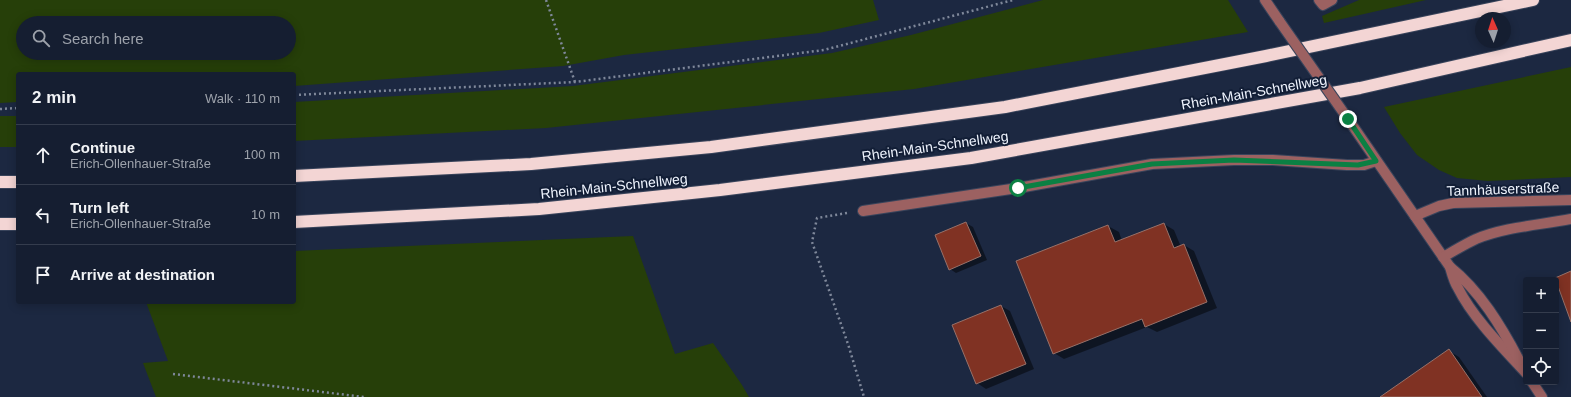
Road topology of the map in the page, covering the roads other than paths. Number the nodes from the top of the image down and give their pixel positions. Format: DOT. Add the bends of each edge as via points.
graph roads {
  1 [pos="1266,0"];
  2 [pos="1319,0"];
  3 [pos="1332,0"];
  4 [pos="1533,0"];
  5 [pos="1571,40"];
  6 [pos="1376,161"];
  7 [pos="296,176"];
  8 [pos="0,182"];
  9 [pos="16,182"];
  10 [pos="1571,200"];
  11 [pos="863,211"];
  12 [pos="1415,216"];
  13 [pos="1571,219"];
  14 [pos="296,222"];
  15 [pos="0,224"];
  16 [pos="16,224"];
  17 [pos="1443,257"];
  18 [pos="1450,267"];
  19 [pos="1523,367"];
  20 [pos="1523,370"];
  21 [pos="1534,385"];
  22 [pos="1542,397"];
  1 -- 6 [label="street, bridge"];
  2 -- 3 [label="street" via="1323,5"];
  4 -- 7 [label="highway, Rhein-Main-Schnellweg" via="1282,53 989,109 711,148 531,164"];
  5 -- 14 [label="highway, Rhein-Main-Schnellweg" via="1360,88 971,158 720,190 539,209"];
  6 -- 11 [label="street" via="1358,165 1234,160 1152,164 1018,188"];
  6 -- 12 [label="street"];
  8 -- 9 [label="highway"];
  10 -- 12 [label="street, Tannhäuserstraße" via="1453,203"];
  12 -- 17 [label="street"];
  13 -- 17 [label="street" via="1488,235"];
  15 -- 16 [label="highway"];
  17 -- 18 [label="street"];
  18 -- 19 [label="street" via="1477,293"];
  18 -- 20 [label="street" via="1464,300"];
  21 -- 22 [label="street"];
}
